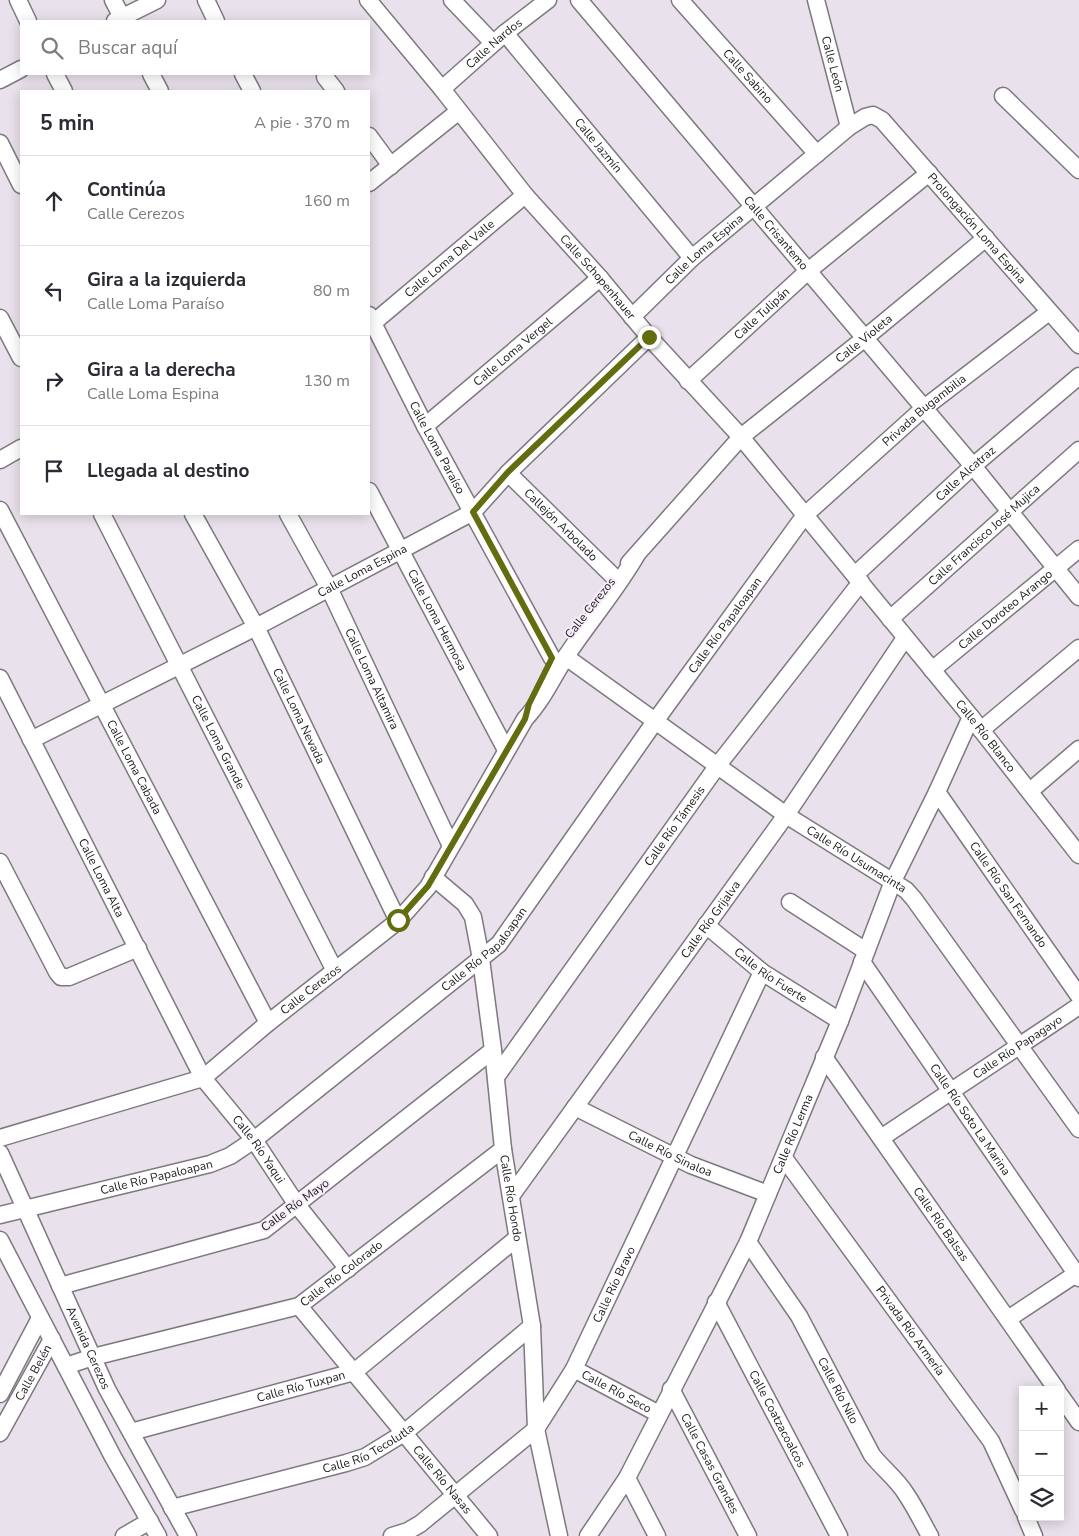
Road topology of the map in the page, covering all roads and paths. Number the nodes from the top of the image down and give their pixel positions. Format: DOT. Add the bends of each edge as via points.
graph roads {
  1 [pos="18,0"];
  2 [pos="112,0"];
  3 [pos="158,0"];
  4 [pos="206,0"];
  5 [pos="452,0"];
  6 [pos="579,0"];
  7 [pos="680,0"];
  8 [pos="816,0"];
  9 [pos="541,2"];
  10 [pos="373,3"];
  11 [pos="28,20"];
  12 [pos="120,20"];
  13 [pos="216,20"];
  14 [pos="499,38"];
  15 [pos="20,70"];
  16 [pos="56,75"];
  17 [pos="152,75"];
  18 [pos="244,75"];
  19 [pos="325,77"];
  20 [pos="0,80"];
  21 [pos="442,89"];
  22 [pos="63,90"];
  23 [pos="159,90"];
  24 [pos="252,90"];
  25 [pos="335,90"];
  26 [pos="1003,96"];
  27 [pos="459,111"];
  28 [pos="873,115"];
  29 [pos="850,127"];
  30 [pos="370,137"];
  31 [pos="0,143"];
  32 [pos="817,154"];
  33 [pos="391,166"];
  34 [pos="1079,170"];
  35 [pos="929,173"];
  36 [pos="370,182"];
  37 [pos="20,183"];
  38 [pos="524,194"];
  39 [pos="754,207"];
  40 [pos="986,238"];
  41 [pos="692,258"];
  42 [pos="808,271"];
  43 [pos="600,278"];
  44 [pos="1049,312"];
  45 [pos="632,317"];
  46 [pos="0,318"];
  47 [pos="371,319"];
  48 [pos="649,337"];
  49 [pos="865,338"];
  50 [pos="1079,345"];
  51 [pos="20,356"];
  52 [pos="1079,376"];
  53 [pos="688,381"];
  54 [pos="924,408"];
  55 [pos="425,426"];
  56 [pos="741,437"];
  57 [pos="20,449"];
  58 [pos="1079,450"];
  59 [pos="0,460"];
  60 [pos="973,466"];
  61 [pos="508,472"];
  62 [pos="370,493"];
  63 [pos="0,510"];
  64 [pos="473,512"];
  65 [pos="1010,512"];
  66 [pos="103,515"];
  67 [pos="195,515"];
  68 [pos="289,515"];
  69 [pos="806,516"];
  70 [pos="1079,549"];
  71 [pos="400,550"];
  72 [pos="636,556"];
  73 [pos="1056,569"];
  74 [pos="614,577"];
  75 [pos="858,579"];
  76 [pos="329,588"];
  77 [pos="1079,597"];
  78 [pos="890,619"];
  79 [pos="256,627"];
  80 [pos="905,638"];
  81 [pos="1079,648"];
  82 [pos="559,657"];
  83 [pos="180,665"];
  84 [pos="932,670"];
  85 [pos="0,678"];
  86 [pos="102,705"];
  87 [pos="971,717"];
  88 [pos="656,720"];
  89 [pos="981,730"];
  90 [pos="31,740"];
  91 [pos="1079,749"];
  92 [pos="506,750"];
  93 [pos="718,765"];
  94 [pos="1030,791"];
  95 [pos="937,792"];
  96 [pos="786,814"];
  97 [pos="451,846"];
  98 [pos="1079,854"];
  99 [pos="0,862"];
  100 [pos="434,877"];
  101 [pos="893,881"];
  102 [pos="790,902"];
  103 [pos="398,920"];
  104 [pos="706,925"];
  105 [pos="138,948"];
  106 [pos="864,957"];
  107 [pos="481,959"];
  108 [pos="335,971"];
  109 [pos="762,972"];
  110 [pos="1079,996"];
  111 [pos="1079,1006"];
  112 [pos="840,1021"];
  113 [pos="268,1023"];
  114 [pos="1020,1046"];
  115 [pos="493,1050"];
  116 [pos="824,1057"];
  117 [pos="496,1077"];
  118 [pos="203,1078"];
  119 [pos="951,1092"];
  120 [pos="575,1108"];
  121 [pos="1079,1130"];
  122 [pos="0,1138"];
  123 [pos="881,1138"];
  124 [pos="254,1140"];
  125 [pos="503,1149"];
  126 [pos="0,1153"];
  127 [pos="674,1157"];
  128 [pos="784,1158"];
  129 [pos="768,1194"];
  130 [pos="511,1196"];
  131 [pos="297,1205"];
  132 [pos="24,1209"];
  133 [pos="1,1211"];
  134 [pos="517,1238"];
  135 [pos="0,1240"];
  136 [pos="748,1242"];
  137 [pos="348,1269"];
  138 [pos="1078,1274"];
  139 [pos="60,1286"];
  140 [pos="716,1302"];
  141 [pos="299,1306"];
  142 [pos="40,1318"];
  143 [pos="1008,1319"];
  144 [pos="532,1326"];
  145 [pos="52,1339"];
  146 [pos="93,1357"];
  147 [pos="66,1366"];
  148 [pos="574,1369"];
  149 [pos="354,1372"];
  150 [pos="1054,1386"];
  151 [pos="671,1390"];
  152 [pos="0,1394"];
  153 [pos="1064,1401"];
  154 [pos="659,1414"];
  155 [pos="1079,1422"];
  156 [pos="536,1429"];
  157 [pos="131,1432"];
  158 [pos="0,1433"];
  159 [pos="404,1433"];
  160 [pos="627,1478"];
  161 [pos="456,1495"];
  162 [pos="1019,1501"];
  163 [pos="172,1508"];
  164 [pos="150,1521"];
  165 [pos="1028,1521"];
  166 [pos="124,1536"];
  167 [pos="158,1536"];
  168 [pos="188,1536"];
  169 [pos="392,1536"];
  170 [pos="489,1536"];
  171 [pos="559,1536"];
  172 [pos="588,1536"];
  173 [pos="657,1536"];
  174 [pos="748,1536"];
  175 [pos="839,1536"];
  176 [pos="930,1536"];
  177 [pos="1034,1536"];
  1 -- 11 [label="street"];
  2 -- 12 [label="street"];
  3 -- 12 [label="street"];
  4 -- 13 [label="street"];
  5 -- 14 [label="street, Calle Jazmín"];
  6 -- 39 [label="street, Calle Crisantemo"];
  7 -- 32 [label="street, Calle Sabino"];
  8 -- 29 [label="street, Calle León"];
  9 -- 14 [label="street, Calle Nardos"];
  10 -- 21 [label="street, Calle Schopenhauer"];
  14 -- 21 [label="street, Calle Nardos"];
  14 -- 41 [label="street, Calle Jazmín"];
  15 -- 20 [label="street"];
  16 -- 22 [label="street"];
  17 -- 23 [label="street"];
  18 -- 24 [label="street"];
  19 -- 25 [label="street"];
  21 -- 27 [label="street, Calle Schopenhauer"];
  26 -- 34 [label="street"];
  27 -- 33 [label="street"];
  27 -- 38 [label="street, Calle Schopenhauer"];
  28 -- 29 [label="street, Calle Loma Espina"];
  28 -- 35 [label="street, Prolongación Loma Espina" via="882,120"];
  29 -- 32 [label="street, Calle Loma Espina"];
  30 -- 33 [label="street"];
  31 -- 37 [label="street"];
  32 -- 39 [label="street, Calle Loma Espina"];
  33 -- 36 [label="street"];
  35 -- 40 [label="street, Prolongación Loma Espina"];
  35 -- 42 [label="street, Calle Tulipán"];
  38 -- 43 [label="street, Calle Schopenhauer"];
  38 -- 47 [label="street, Calle Loma Del Valle"];
  39 -- 41 [label="street, Calle Loma Espina"];
  39 -- 42 [label="street, Calle Crisantemo"];
  40 -- 44 [label="street, Prolongación Loma Espina"];
  40 -- 49 [label="street, Calle Violeta"];
  41 -- 45 [label="street, Calle Loma Espina"];
  42 -- 49 [label="street, Calle Crisantemo"];
  42 -- 53 [label="street, Calle Tulipán"];
  43 -- 45 [label="street, Calle Schopenhauer"];
  43 -- 55 [label="street, Calle Loma Vergel"];
  44 -- 50 [label="street, Prolongación Loma Espina"];
  44 -- 54 [label="street, Privada Bugambilia"];
  45 -- 48 [label="street, Calle Schopenhauer"];
  46 -- 51 [label="street"];
  47 -- 55 [label="street, Calle Loma Paraíso"];
  48 -- 53 [label="street, Calle Schopenhauer"];
  48 -- 61 [label="street, Calle Loma Espina"];
  49 -- 54 [label="street, Calle Crisantemo"];
  49 -- 56 [label="street, Calle Violeta"];
  52 -- 60 [label="street, Calle Alcatraz"];
  53 -- 56 [label="street, Calle Schopenhauer"];
  54 -- 60 [label="street, Calle Crisantemo"];
  54 -- 69 [label="street, Privada Bugambilia"];
  55 -- 64 [label="street, Calle Loma Paraíso"];
  56 -- 69 [label="street, Calle Schopenhauer"];
  56 -- 72 [label="street, Calle Cerezos"];
  57 -- 59 [label="street"];
  58 -- 65 [label="street, Calle Francisco José Mujica"];
  60 -- 65 [label="street, Calle Crisantemo"];
  60 -- 75 [label="street, Calle Alcatraz"];
  61 -- 64 [label="street, Calle Loma Espina"];
  61 -- 74 [label="street, Callejón Arbolado"];
  62 -- 71 [label="street, Calle Loma Hermosa"];
  63 -- 86 [label="street, Calle Loma Cabada"];
  64 -- 71 [label="street, Calle Loma Espina"];
  64 -- 82 [label="street, Calle Loma Paraíso"];
  65 -- 73 [label="street, Calle Crisantemo"];
  65 -- 78 [label="street, Calle Francisco José Mujica"];
  66 -- 83 [label="street, Calle Loma Grande"];
  67 -- 79 [label="street, Calle Loma Nevada"];
  68 -- 76 [label="street, Calle Loma Altamira"];
  69 -- 75 [label="street, Calle Schopenhauer"];
  69 -- 88 [label="street, Calle Río Papaloapan"];
  70 -- 73 [label="street, Calle Doroteo Arango"];
  71 -- 76 [label="street, Calle Loma Espina"];
  71 -- 92 [label="street, Calle Loma Hermosa"];
  72 -- 74 [label="street, Calle Cerezos"];
  72 -- 82 [label="street, Calle Cerezos" via="621,581"];
  73 -- 77 [label="street, Calle Crisantemo"];
  73 -- 84 [label="street, Calle Doroteo Arango"];
  74 -- 82 [label="street, Calle Cerezos"];
  75 -- 78 [label="street, Calle Schopenhauer"];
  75 -- 93 [label="street, Calle Río Támesis"];
  76 -- 79 [label="street, Calle Loma Espina"];
  76 -- 97 [label="street, Calle Loma Altamira"];
  78 -- 80 [label="street, Calle Río Blanco"];
  79 -- 83 [label="street, Calle Loma Espina"];
  79 -- 103 [label="street, Calle Loma Nevada"];
  80 -- 84 [label="street, Calle Río Blanco"];
  80 -- 96 [label="street, Calle Río Grijalva"];
  81 -- 89 [label="street"];
  82 -- 88 [label="street, Calle Río Usumacinta"];
  82 -- 92 [label="street, Calle Cerezos" via="536,707"];
  83 -- 86 [label="street, Calle Loma Espina"];
  83 -- 108 [label="street, Calle Loma Grande"];
  84 -- 87 [label="street, Calle Río Blanco"];
  85 -- 90 [label="street, Calle Loma Alta"];
  86 -- 90 [label="street, Calle Loma Espina"];
  86 -- 113 [label="street, Calle Loma Cabada"];
  87 -- 89 [label="street, Calle Río Blanco"];
  87 -- 95 [label="street, Calle Río Lerma"];
  88 -- 93 [label="street, Calle Río Usumacinta"];
  88 -- 107 [label="street, Calle Río Papaloapan" via="500,944"];
  89 -- 94 [label="street, Calle Río Blanco"];
  90 -- 105 [label="street, Calle Loma Alta"];
  91 -- 94 [label="street"];
  92 -- 97 [label="street, Calle Cerezos"];
  93 -- 96 [label="street, Calle Río Usumacinta"];
  93 -- 117 [label="street, Calle Río Támesis"];
  94 -- 98 [label="street, Calle Río Blanco"];
  95 -- 101 [label="street, Calle Río Lerma"];
  95 -- 110 [label="street, Calle Río San Fernando"];
  96 -- 101 [label="street, Calle Río Usumacinta"];
  96 -- 104 [label="street, Calle Río Grijalva"];
  97 -- 100 [label="street, Calle Cerezos"];
  99 -- 105 [label="street" via="61,977 69,977"];
  100 -- 103 [label="street, Calle Cerezos"];
  100 -- 107 [label="street, Calle Río Hondo" via="465,904 473,917"];
  101 -- 106 [label="street, Calle Río Lerma"];
  101 -- 114 [label="street, Calle Río Usumacinta" via="914,899"];
  102 -- 106 [label="street"];
  103 -- 108 [label="street, Calle Cerezos"];
  104 -- 109 [label="street, Calle Río Fuerte"];
  104 -- 120 [label="street, Calle Río Grijalva"];
  105 -- 118 [label="street, Calle Loma Alta"];
  106 -- 112 [label="street, Calle Río Lerma"];
  106 -- 119 [label="street, Calle Río Soto La Marina"];
  107 -- 115 [label="street, Calle Río Hondo"];
  107 -- 124 [label="street, Calle Río Papaloapan"];
  108 -- 113 [label="street, Calle Cerezos"];
  109 -- 112 [label="street, Calle Río Fuerte"];
  109 -- 127 [label="street, Calle Río Bravo"];
  111 -- 114 [label="street, Calle Río Papagayo"];
  112 -- 116 [label="street, Calle Río Lerma"];
  113 -- 118 [label="street, Calle Cerezos"];
  114 -- 119 [label="street, Calle Río Papagayo"];
  114 -- 121 [label="street, Calle Río Usumacinta"];
  115 -- 117 [label="street, Calle Río Hondo"];
  115 -- 131 [label="street, Calle Río Mayo"];
  116 -- 123 [label="street, Calle Río Balsas"];
  116 -- 128 [label="street, Calle Río Lerma"];
  117 -- 125 [label="street, Calle Río Hondo"];
  118 -- 122 [label="street, Calle Cerezos"];
  118 -- 124 [label="street, Calle Río Yaqui"];
  119 -- 123 [label="street, Calle Río Papagayo"];
  119 -- 138 [label="street, Calle Río Soto La Marina"];
  120 -- 127 [label="street, Calle Río Sinaloa"];
  120 -- 130 [label="street, Calle Río Grijalva"];
  123 -- 143 [label="street, Calle Río Balsas"];
  124 -- 131 [label="street, Calle Río Yaqui"];
  124 -- 132 [label="street, Calle Río Papaloapan" via="230,1156 210,1164"];
  125 -- 130 [label="street, Calle Río Hondo"];
  125 -- 137 [label="street, Calle Río Colorado"];
  126 -- 132 [label="street, Avenida Cerezos"];
  127 -- 129 [label="street, Calle Río Sinaloa"];
  127 -- 148 [label="street, Calle Río Bravo"];
  128 -- 129 [label="street, Calle Río Lerma"];
  128 -- 162 [label="street, Privada Río Armería" via="991,1441"];
  129 -- 136 [label="street, Calle Río Lerma"];
  130 -- 134 [label="street, Calle Río Hondo"];
  131 -- 137 [label="street, Calle Río Yaqui"];
  131 -- 139 [label="street, Calle Río Mayo" via="264,1230"];
  132 -- 133 [label="street, Calle Río Papaloapan"];
  132 -- 139 [label="street, Avenida Cerezos"];
  134 -- 144 [label="street, Calle Río Hondo"];
  134 -- 149 [label="street, Calle Río Tuxpan"];
  135 -- 142 [label="street"];
  136 -- 140 [label="street, Calle Río Lerma"];
  136 -- 176 [label="street, Calle Río Nilo" via="799,1316 872,1455 906,1493"];
  137 -- 141 [label="street, Calle Río Colorado"];
  138 -- 143 [label="street"];
  139 -- 146 [label="street, Avenida Cerezos"];
  140 -- 151 [label="street, Calle Río Lerma"];
  140 -- 175 [label="street, Calle Coatzacoalcos"];
  141 -- 146 [label="street, Calle Río Colorado"];
  141 -- 149 [label="street, Calle Río Nasas"];
  142 -- 145 [label="street"];
  142 -- 152 [label="street, Calle Belén"];
  143 -- 150 [label="street, Calle Río Balsas"];
  144 -- 156 [label="street, Calle Río Hondo"];
  144 -- 159 [label="street, Calle Río Tecolutla"];
  145 -- 147 [label="street"];
  145 -- 158 [label="street, Calle Belén"];
  146 -- 147 [label="street, Calle Río Colorado"];
  146 -- 157 [label="street, Avenida Cerezos"];
  147 -- 164 [label="street"];
  148 -- 154 [label="street, Calle Río Seco"];
  148 -- 156 [label="street, Calle Río Bravo"];
  149 -- 157 [label="street, Calle Río Tuxpan"];
  149 -- 159 [label="street, Calle Río Nasas"];
  151 -- 154 [label="street, Calle Río Lerma"];
  151 -- 174 [label="street, Calle Casas Grandes"];
  153 -- 155 [label="street"];
  154 -- 160 [label="street, Calle Río Lerma"];
  156 -- 161 [label="street, Calle Río Bravo"];
  156 -- 171 [label="street, Calle Río Hondo"];
  157 -- 163 [label="street, Avenida Cerezos"];
  159 -- 161 [label="street, Calle Río Nasas"];
  159 -- 163 [label="street, Calle Río Tecolutla" via="365,1457"];
  160 -- 172 [label="street, Calle Río Lerma"];
  160 -- 173 [label="street"];
  161 -- 169 [label="street, Calle Río Bravo" via="420,1524"];
  161 -- 170 [label="street, Calle Río Nasas"];
  163 -- 168 [label="street, Avenida Cerezos"];
  164 -- 166 [label="street"];
  164 -- 167 [label="street"];
  165 -- 177 [label="street"];
}
